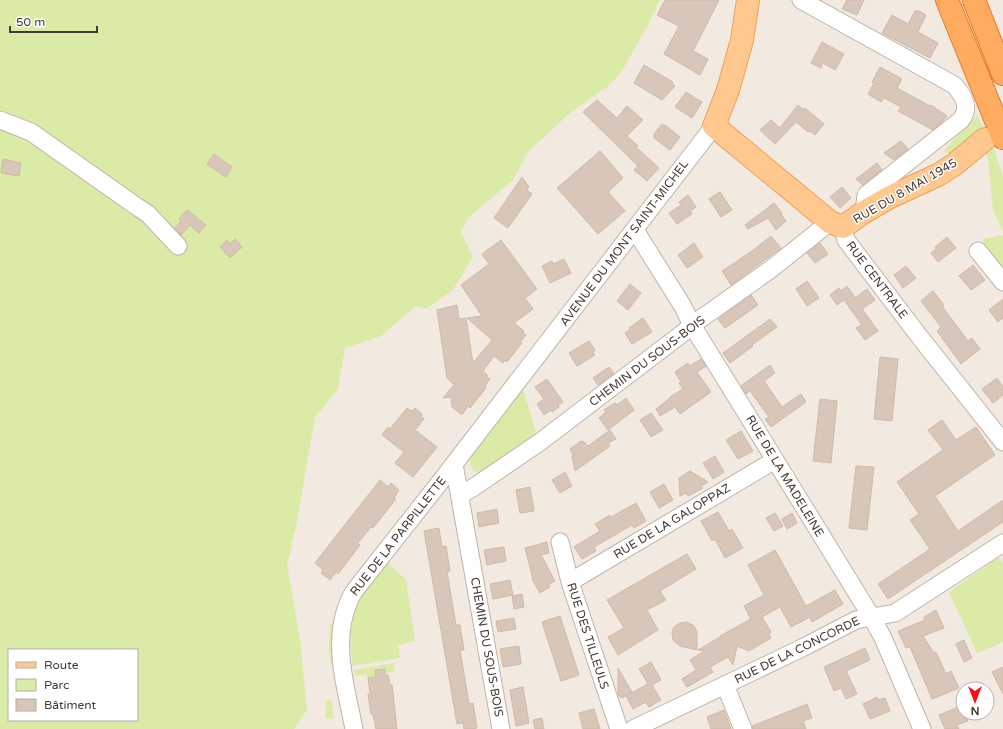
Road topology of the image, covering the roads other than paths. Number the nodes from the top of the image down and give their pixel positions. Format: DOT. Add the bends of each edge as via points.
graph roads {
  1 [pos="748,0"];
  2 [pos="801,0"];
  3 [pos="947,0"];
  4 [pos="974,0"];
  5 [pos="1003,74"];
  6 [pos="0,120"];
  7 [pos="714,126"];
  8 [pos="994,138"];
  9 [pos="864,212"];
  10 [pos="836,224"];
  11 [pos="635,230"];
  12 [pos="178,246"];
  13 [pos="978,251"];
  14 [pos="1003,282"];
  15 [pos="692,325"];
  16 [pos="1003,442"];
  17 [pos="775,460"];
  18 [pos="454,464"];
  19 [pos="460,495"];
  20 [pos="560,542"];
  21 [pos="1003,543"];
  22 [pos="570,582"];
  23 [pos="871,616"];
  24 [pos="725,685"];
  25 [pos="354,729"];
  26 [pos="501,729"];
  27 [pos="619,729"];
  28 [pos="633,729"];
  29 [pos="743,729"];
  30 [pos="922,729"];
  1 -- 7 [label="main road, AVENUE DU MONT SAINT-MICHEL" via="742,40 728,90"];
  2 -- 9 [label="street" via="954,85 966,104 966,114 953,126 866,195"];
  3 -- 8 [label="highway"];
  4 -- 5 [label="highway"];
  6 -- 12 [label="street" via="31,132 148,214"];
  7 -- 10 [label="main road, RUE CENTRALE"];
  7 -- 11 [label="street, AVENUE DU MONT SAINT-MICHEL"];
  8 -- 9 [label="main road, RUE DU 8 MAI 1945" via="944,171"];
  9 -- 10 [label="main road, RUE DU 8 MAI 1945"];
  10 -- 15 [label="street, CHEMIN DU SOUS-BOIS"];
  10 -- 16 [label="street, RUE CENTRALE"];
  11 -- 15 [label="street, RUE DE LA MADELEINE"];
  11 -- 18 [label="street, AVENUE DU MONT SAINT-MICHEL"];
  13 -- 14 [label="street"];
  15 -- 17 [label="street, RUE DE LA MADELEINE"];
  15 -- 19 [label="street, CHEMIN DU SOUS-BOIS" via="540,442"];
  17 -- 22 [label="street, RUE DE LA GALOPPAZ"];
  17 -- 23 [label="street, RUE DE LA MADELEINE"];
  18 -- 19 [label="street, CHEMIN DU SOUS-BOIS"];
  18 -- 25 [label="street, RUE DE LA PARPILLETTE" via="349,599 340,640"];
  19 -- 26 [label="street, CHEMIN DU SOUS-BOIS"];
  20 -- 22 [label="street, RUE DES TILLEULS"];
  21 -- 23 [label="street, RUE DE LA CONCORDE" via="895,613"];
  22 -- 27 [label="street, RUE DES TILLEULS"];
  23 -- 24 [label="street, RUE DE LA CONCORDE" via="856,620"];
  23 -- 30 [label="street, RUE DE LA MADELEINE"];
  24 -- 28 [label="street, RUE DE LA CONCORDE"];
  24 -- 29 [label="street, RUE DE LA CONCORDE"];
}
